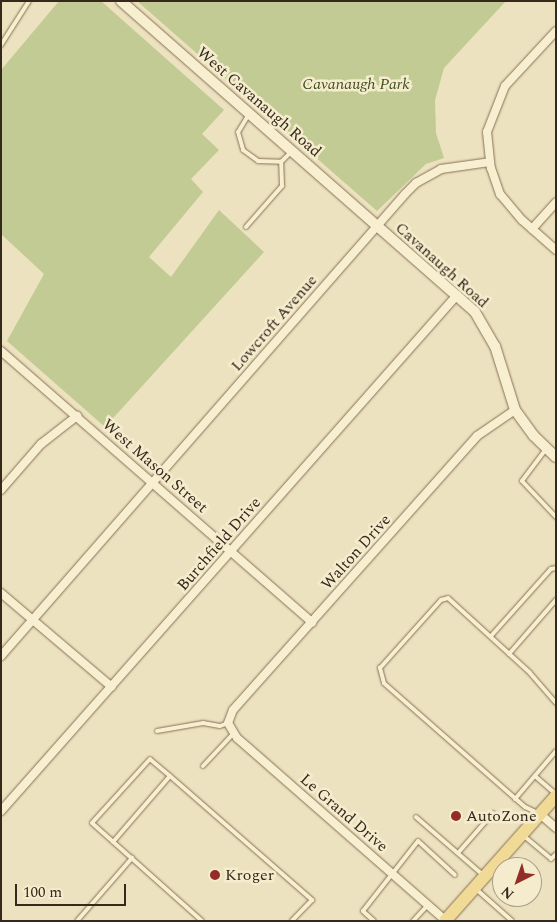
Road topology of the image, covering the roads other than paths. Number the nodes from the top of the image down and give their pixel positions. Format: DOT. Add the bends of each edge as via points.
graph roads {
  1 [pos="29,1"];
  2 [pos="121,1"];
  3 [pos="556,31"];
  4 [pos="1,46"];
  5 [pos="249,113"];
  6 [pos="292,151"];
  7 [pos="281,162"];
  8 [pos="490,162"];
  9 [pos="556,202"];
  10 [pos="377,226"];
  11 [pos="246,227"];
  12 [pos="532,229"];
  13 [pos="556,250"];
  14 [pos="457,295"];
  15 [pos="1,351"];
  16 [pos="515,410"];
  17 [pos="77,416"];
  18 [pos="547,449"];
  19 [pos="556,457"];
  20 [pos="153,482"];
  21 [pos="1,490"];
  22 [pos="556,517"];
  23 [pos="231,551"];
  24 [pos="556,568"];
  25 [pos="1,593"];
  26 [pos="556,600"];
  27 [pos="33,621"];
  28 [pos="312,622"];
  29 [pos="491,636"];
  30 [pos="510,654"];
  31 [pos="1,656"];
  32 [pos="112,687"];
  33 [pos="556,703"];
  34 [pos="228,723"];
  35 [pos="157,731"];
  36 [pos="233,734"];
  37 [pos="556,752"];
  38 [pos="203,766"];
  39 [pos="170,776"];
  40 [pos="535,776"];
  41 [pos="556,795"];
  42 [pos="515,799"];
  43 [pos="1,811"];
  44 [pos="492,813"];
  45 [pos="540,814"];
  46 [pos="416,817"];
  47 [pos="556,828"];
  48 [pos="522,834"];
  49 [pos="113,842"];
  50 [pos="458,853"];
  51 [pos="556,854"];
  52 [pos="132,858"];
  53 [pos="392,874"];
  54 [pos="455,875"];
  55 [pos="484,876"];
  56 [pos="474,888"];
  57 [pos="428,905"];
  58 [pos="77,921"];
  59 [pos="202,921"];
  60 [pos="292,921"];
  61 [pos="374,921"];
  62 [pos="413,921"];
  63 [pos="446,921"];
  64 [pos="512,921"];
  1 -- 4 [label="lane"];
  2 -- 5 [label="street, West Cavanaugh Road"];
  3 -- 8 [label="street" via="506,86 487,132"];
  5 -- 6 [label="street, West Cavanaugh Road"];
  5 -- 7 [label="lane" via="238,132 242,150 258,160"];
  6 -- 7 [label="lane"];
  6 -- 10 [label="street, West Cavanaugh Road"];
  7 -- 11 [label="lane" via="282,186"];
  8 -- 10 [label="street, Lowcroft Avenue" via="442,169 429,175 405,194"];
  8 -- 12 [label="street" via="500,194"];
  9 -- 12 [label="street"];
  10 -- 14 [label="street, Cavanaugh Road"];
  10 -- 20 [label="street, Lowcroft Avenue"];
  12 -- 13 [label="street"];
  14 -- 16 [label="street, Cavanaugh Road" via="486,326"];
  14 -- 23 [label="street, Burchfield Drive"];
  15 -- 17 [label="street, West Mason Street"];
  16 -- 18 [label="street, Cavanaugh Road"];
  16 -- 28 [label="street, Walton Drive" via="477,436"];
  17 -- 20 [label="street, West Mason Street"];
  17 -- 21 [label="street" via="42,444"];
  18 -- 19 [label="street, Cavanaugh Road"];
  18 -- 22 [label="lane" via="522,481"];
  20 -- 23 [label="street, West Mason Street"];
  20 -- 27 [label="street, Lowcroft Avenue"];
  23 -- 28 [label="street, West Mason Street"];
  23 -- 32 [label="street, Burchfield Drive"];
  24 -- 29 [label="lane" via="551,569"];
  25 -- 27 [label="street"];
  26 -- 30 [label="lane"];
  27 -- 31 [label="street, Lowcroft Avenue"];
  27 -- 32 [label="street"];
  28 -- 34 [label="street, Walton Drive" via="234,710"];
  29 -- 30 [label="lane"];
  29 -- 42 [label="lane" via="457,604 448,598 441,600 380,668 380,675 384,683"];
  30 -- 33 [label="lane"];
  32 -- 43 [label="street, Burchfield Drive"];
  34 -- 35 [label="lane" via="220,726 203,723"];
  34 -- 36 [label="street, Le Grand Drive"];
  36 -- 38 [label="lane"];
  36 -- 53 [label="street, Le Grand Drive"];
  37 -- 40 [label="lane"];
  39 -- 49 [label="lane"];
  39 -- 49 [label="lane" via="150,759 92,823"];
  39 -- 60 [label="lane" via="312,900"];
  40 -- 41 [label="lane"];
  40 -- 42 [label="lane"];
  41 -- 45 [label="main road"];
  42 -- 45 [label="lane"];
  44 -- 50 [label="lane"];
  45 -- 47 [label="street"];
  45 -- 48 [label="main road"];
  46 -- 50 [label="lane"];
  48 -- 51 [label="lane" via="551,859"];
  48 -- 55 [label="main road"];
  49 -- 52 [label="lane"];
  50 -- 55 [label="lane"];
  52 -- 58 [label="lane"];
  52 -- 59 [label="lane"];
  53 -- 54 [label="lane" via="418,841"];
  53 -- 57 [label="street, Le Grand Drive"];
  53 -- 61 [label="lane" via="363,911"];
  55 -- 56 [label="main road"];
  56 -- 63 [label="main road"];
  56 -- 64 [label="lane"];
  57 -- 62 [label="lane"];
  57 -- 63 [label="street, Le Grand Drive"];
}
